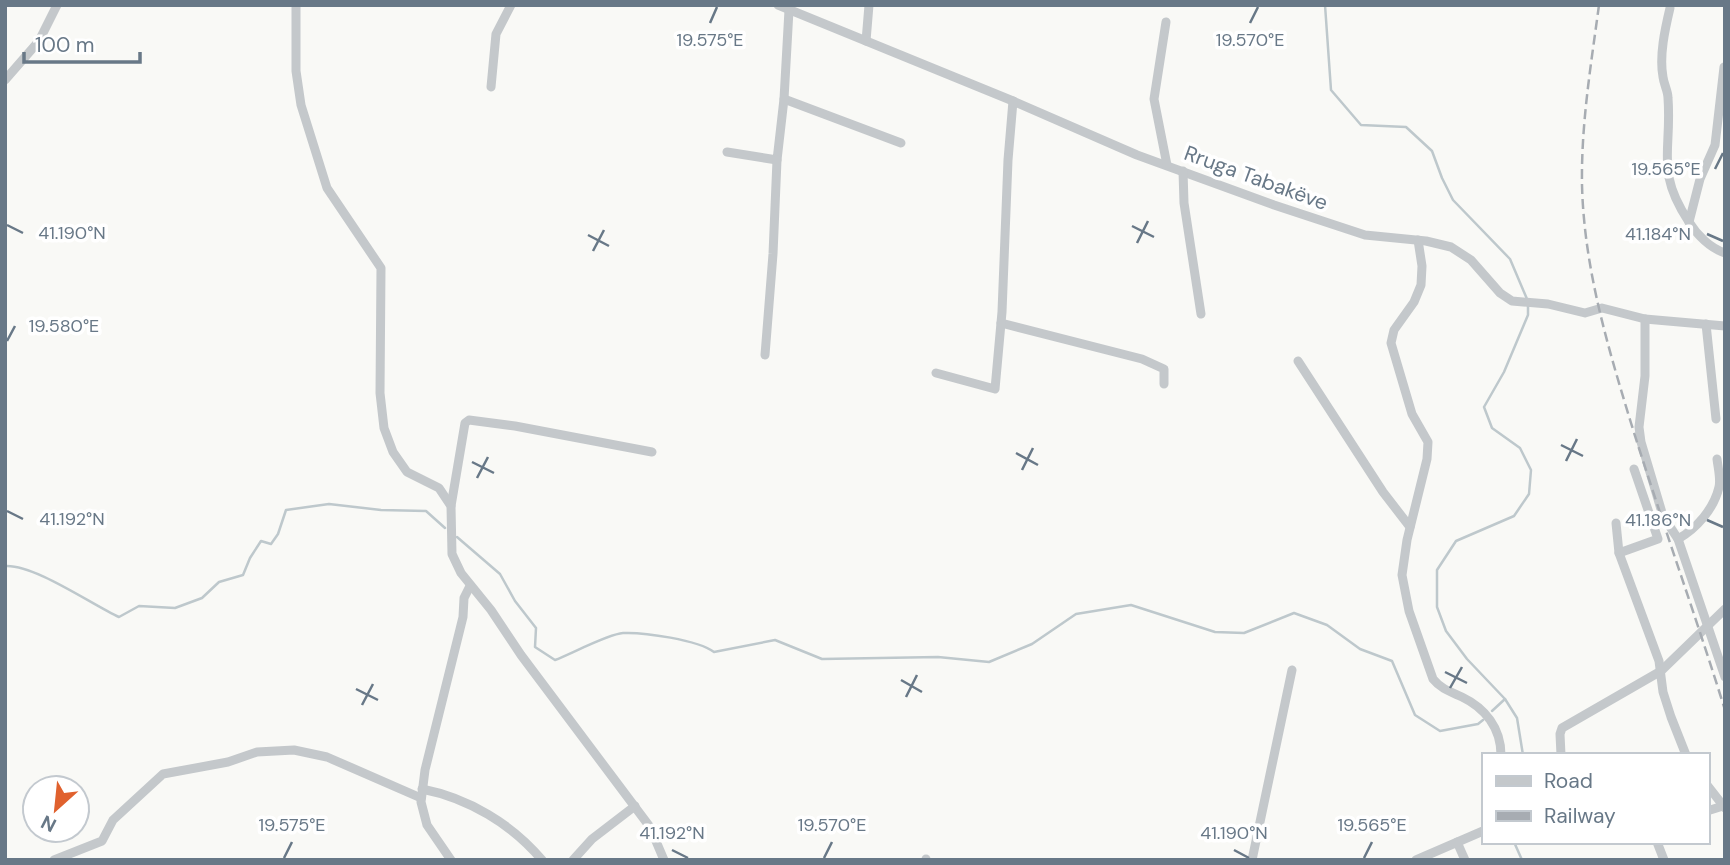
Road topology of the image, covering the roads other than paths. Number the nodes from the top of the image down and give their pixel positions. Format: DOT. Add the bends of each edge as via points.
graph roads {
  1 [pos="57,5"];
  2 [pos="296,5"];
  3 [pos="511,5"];
  4 [pos="778,5"];
  5 [pos="869,5"];
  6 [pos="1670,8"];
  7 [pos="789,10"];
  8 [pos="1166,22"];
  9 [pos="866,41"];
  10 [pos="1724,66"];
  11 [pos="5,80"];
  12 [pos="491,87"];
  13 [pos="784,99"];
  14 [pos="1013,101"];
  15 [pos="901,143"];
  16 [pos="727,152"];
  17 [pos="777,160"];
  18 [pos="1167,165"];
  19 [pos="1183,171"];
  20 [pos="1689,222"];
  21 [pos="1418,240"];
  22 [pos="1725,253"];
  23 [pos="1201,314"];
  24 [pos="1645,319"];
  25 [pos="1001,323"];
  26 [pos="1706,324"];
  27 [pos="1725,326"];
  28 [pos="765,355"];
  29 [pos="1298,360"];
  30 [pos="936,373"];
  31 [pos="1164,384"];
  32 [pos="1716,419"];
  33 [pos="652,452"];
  34 [pos="1717,459"];
  35 [pos="1634,469"];
  36 [pos="450,506"];
  37 [pos="1616,523"];
  38 [pos="1410,527"];
  39 [pos="1678,540"];
  40 [pos="1619,553"];
  41 [pos="470,586"];
  42 [pos="1725,609"];
  43 [pos="1708,627"];
  44 [pos="1292,670"];
  45 [pos="1661,671"];
  46 [pos="1725,677"];
  47 [pos="1501,753"];
  48 [pos="1561,753"];
  49 [pos="1685,753"];
  50 [pos="1709,788"];
  51 [pos="422,794"];
  52 [pos="635,806"];
  53 [pos="1724,807"];
  54 [pos="1481,832"];
  55 [pos="1457,842"];
  56 [pos="54,860"];
  57 [pos="451,860"];
  58 [pos="542,860"];
  59 [pos="573,860"];
  60 [pos="664,860"];
  61 [pos="1252,860"];
  62 [pos="1416,860"];
  63 [pos="1465,860"];
  1 -- 11 [label="street" via="39,41"];
  2 -- 36 [label="street" via="301,105 327,188 381,268 384,428 407,472 439,488"];
  3 -- 12 [label="street" via="496,34"];
  4 -- 7 [label="street, Rruga Tabakëve"];
  5 -- 9 [label="street"];
  6 -- 20 [label="street" via="1663,77 1669,100 1667,170 1674,197"];
  7 -- 9 [label="street, Rruga Tabakëve"];
  7 -- 13 [label="street"];
  8 -- 18 [label="street" via="1154,99"];
  9 -- 14 [label="street, Rruga Tabakëve"];
  10 -- 20 [label="street" via="1715,145"];
  13 -- 15 [label="street"];
  13 -- 17 [label="street"];
  14 -- 18 [label="street, Rruga Tabakëve"];
  14 -- 25 [label="street"];
  16 -- 17 [label="street"];
  17 -- 28 [label="street"];
  18 -- 19 [label="street, Rruga Tabakëve"];
  19 -- 21 [label="street, Rruga Tabakëve" via="1365,235"];
  19 -- 23 [label="street"];
  20 -- 22 [label="street" via="1696,234"];
  21 -- 24 [label="street, Rruga Tabakëve" via="1461,253 1506,298 1585,313 1611,309"];
  21 -- 38 [label="street" via="1421,285 1391,343 1412,414 1428,442"];
  24 -- 26 [label="street, Rruga Tabakëve"];
  24 -- 39 [label="street" via="1640,434 1663,516"];
  25 -- 30 [label="street" via="995,389"];
  25 -- 31 [label="street" via="1142,359 1164,369"];
  26 -- 27 [label="street, Rruga Tabakëve"];
  26 -- 32 [label="street"];
  29 -- 38 [label="street"];
  33 -- 36 [label="street" via="469,420"];
  34 -- 39 [label="street" via="1720,486 1714,499 1701,521"];
  35 -- 40 [label="street" via="1658,539"];
  36 -- 41 [label="street" via="452,554"];
  37 -- 40 [label="street"];
  38 -- 47 [label="street" via="1402,575 1430,674 1440,687 1483,710 1497,732"];
  39 -- 43 [label="street"];
  40 -- 45 [label="street"];
  41 -- 51 [label="street"];
  41 -- 52 [label="street"];
  42 -- 43 [label="street"];
  43 -- 45 [label="street"];
  43 -- 46 [label="street"];
  44 -- 61 [label="street"];
  45 -- 48 [label="street" via="1562,728"];
  45 -- 49 [label="street" via="1663,692"];
  50 -- 53 [label="street"];
  51 -- 56 [label="street" via="327,757 294,750 257,752 163,774 113,820 102,841"];
  51 -- 57 [label="street" via="427,825"];
  51 -- 58 [label="street" via="453,797 485,812"];
  52 -- 59 [label="street"];
  52 -- 60 [label="street"];
  54 -- 55 [label="street"];
  55 -- 62 [label="street"];
  55 -- 63 [label="street"];
}
